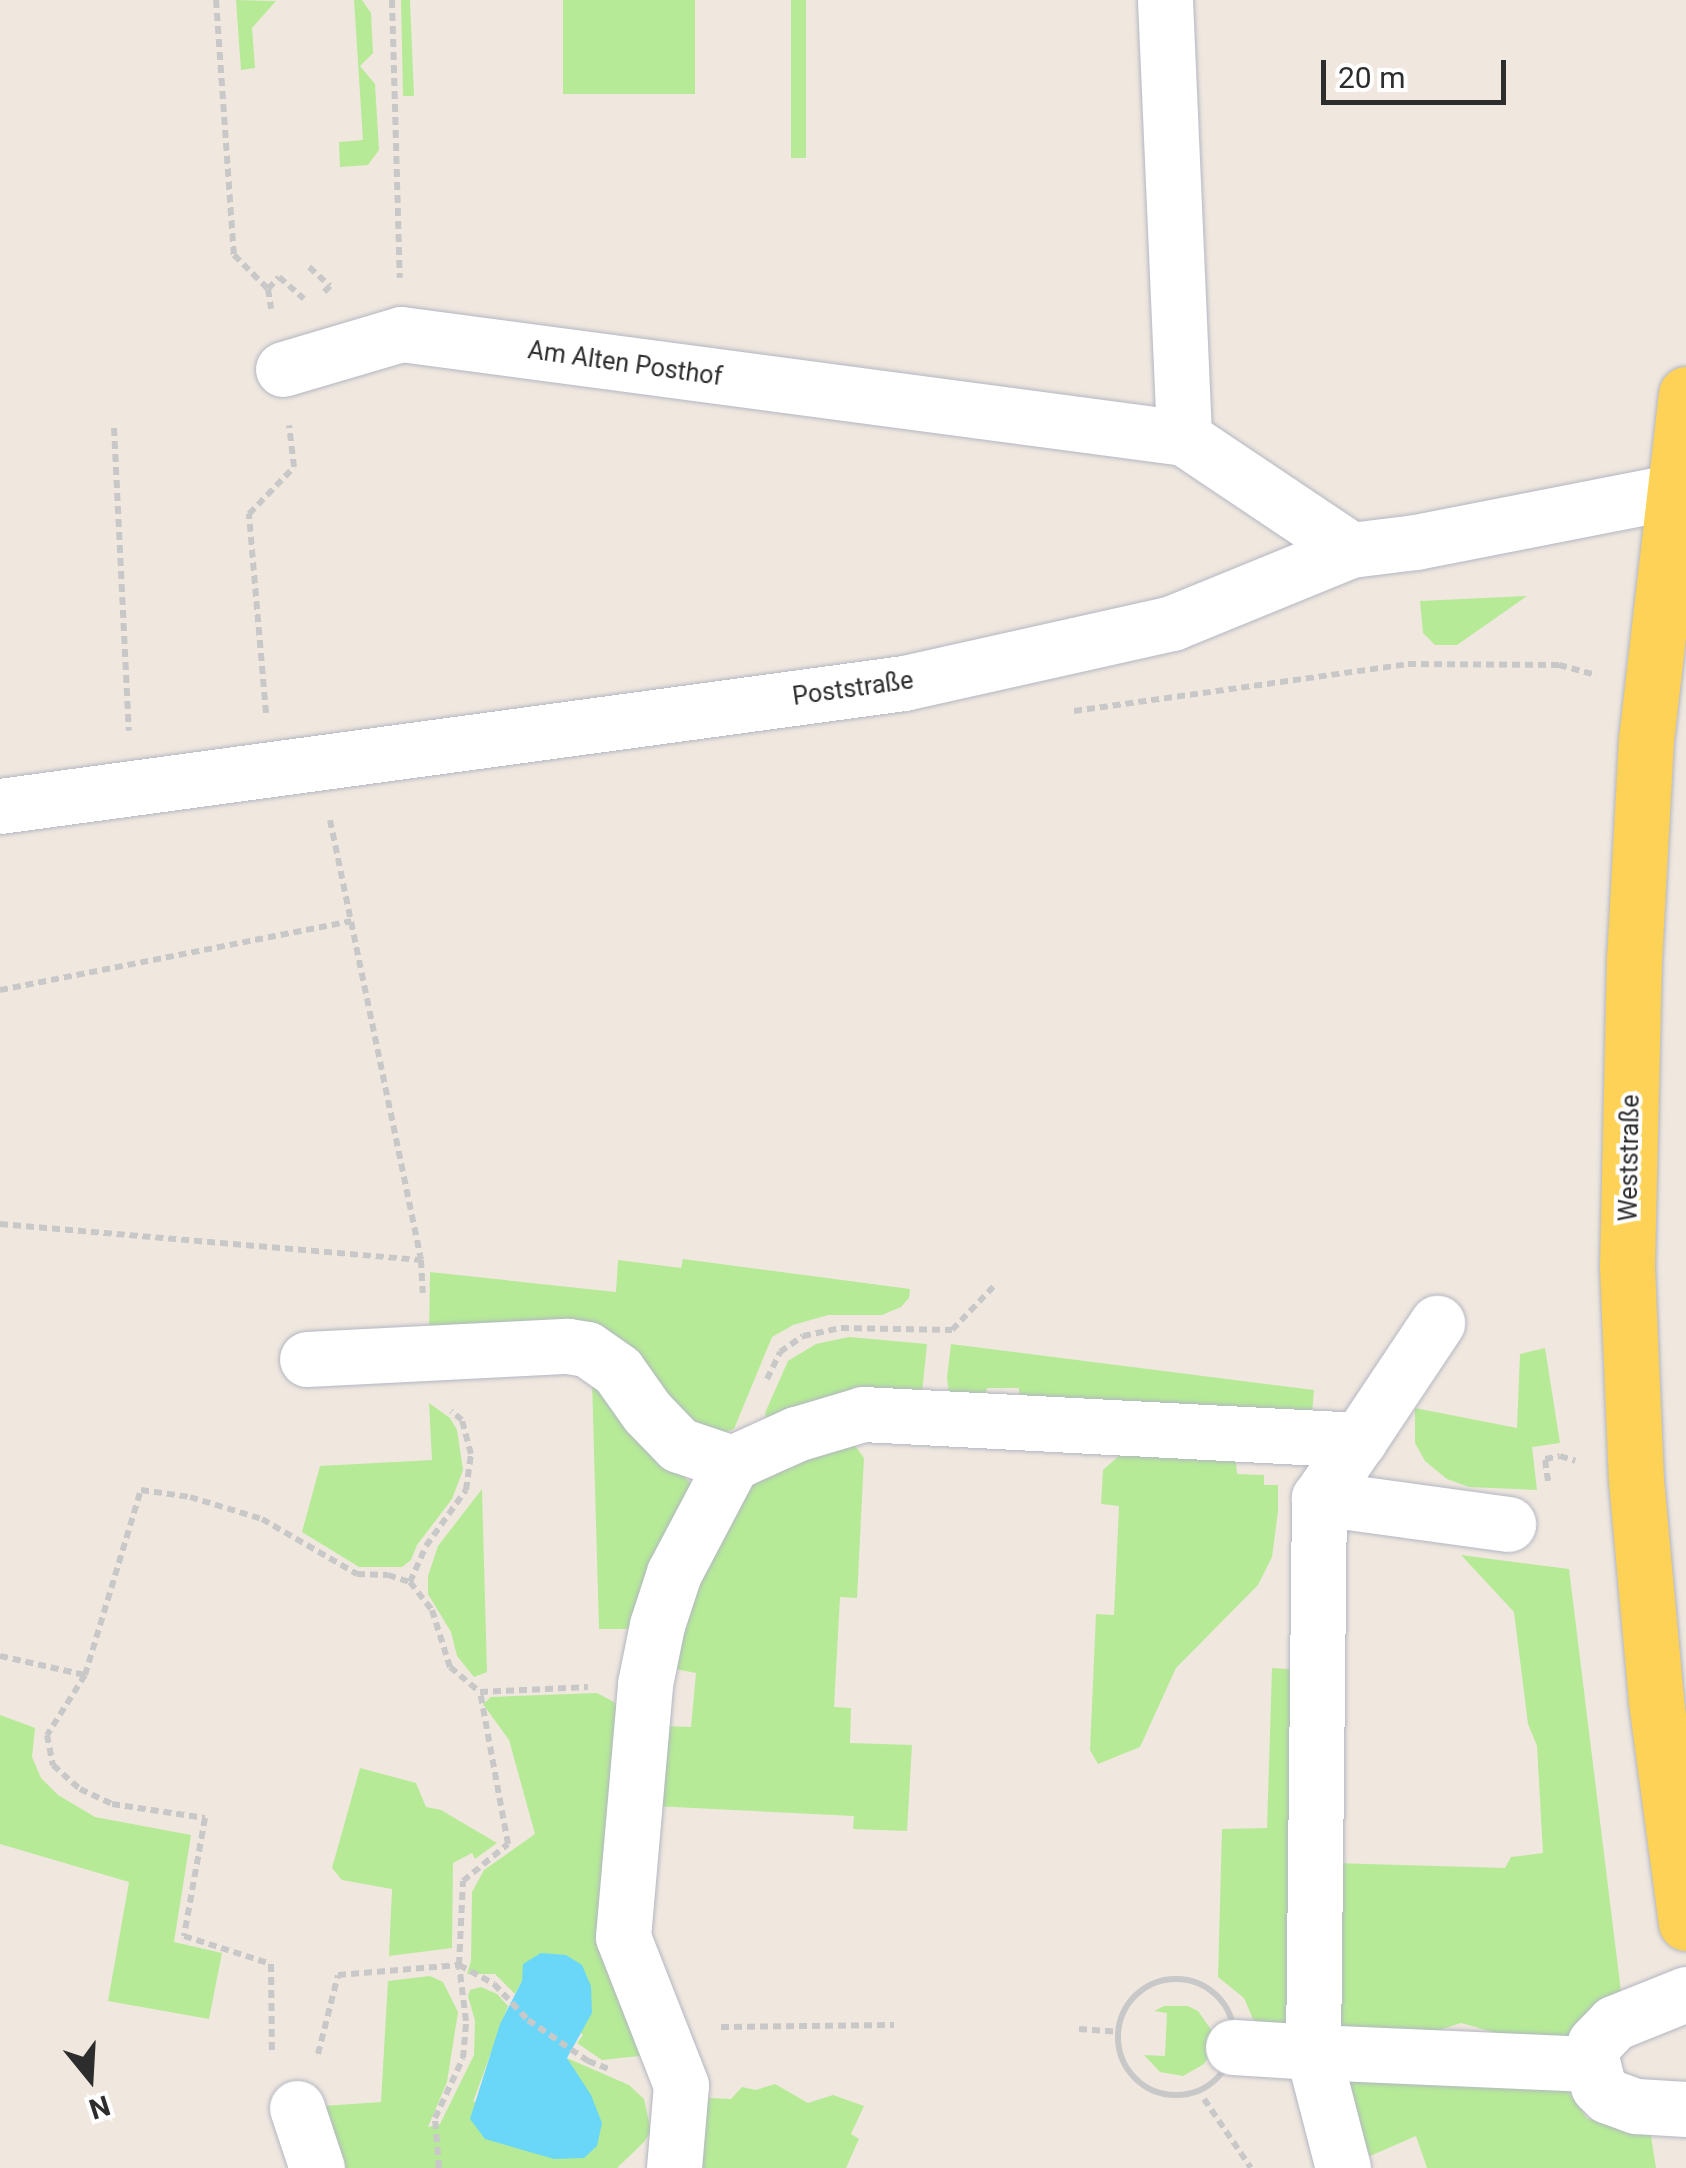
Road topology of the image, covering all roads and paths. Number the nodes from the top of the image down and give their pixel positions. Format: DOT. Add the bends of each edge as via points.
graph roads {
  1 [pos="216,0"];
  2 [pos="392,0"];
  3 [pos="1165,0"];
  4 [pos="309,267"];
  5 [pos="268,290"];
  6 [pos="402,334"];
  7 [pos="284,369"];
  8 [pos="1686,394"];
  9 [pos="114,428"];
  10 [pos="1184,438"];
  11 [pos="1679,489"];
  12 [pos="1351,550"];
  13 [pos="1651,690"];
  14 [pos="1054,714"];
  15 [pos="295,763"];
  16 [pos="132,785"];
  17 [pos="0,806"];
  18 [pos="351,922"];
  19 [pos="0,990"];
  20 [pos="0,1224"];
  21 [pos="421,1260"];
  22 [pos="422,1281"];
  23 [pos="1437,1323"];
  24 [pos="428,1353"];
  25 [pos="307,1359"];
  26 [pos="1359,1440"];
  27 [pos="1546,1459"];
  28 [pos="732,1463"];
  29 [pos="1548,1481"];
  30 [pos="1320,1498"];
  31 [pos="1508,1524"];
  32 [pos="410,1582"];
  33 [pos="0,1656"];
  34 [pos="84,1674"];
  35 [pos="645,1684"];
  36 [pos="480,1692"];
  37 [pos="1686,1923"];
  38 [pos="459,1965"];
  39 [pos="1686,1994"];
  40 [pos="894,2025"];
  41 [pos="660,2027"];
  42 [pos="1079,2029"];
  43 [pos="1118,2032"];
  44 [pos="1233,2048"];
  45 [pos="572,2050"];
  46 [pos="1313,2052"];
  47 [pos="1591,2064"];
  48 [pos="295,2080"];
  49 [pos="1198,2090"];
  50 [pos="1686,2109"];
  51 [pos="317,2168"];
  52 [pos="439,2168"];
  53 [pos="674,2168"];
  54 [pos="1251,2168"];
  55 [pos="1343,2168"];
  1 -- 5 [label="path" via="234,255"];
  2 -- 6 [label="path"];
  3 -- 10 [label="street"];
  4 -- 5 [label="path" via="330,286 312,307 279,277"];
  5 -- 7 [label="path"];
  6 -- 7 [label="street, Am Alten Posthof"];
  6 -- 10 [label="street, Am Alten Posthof"];
  7 -- 15 [label="path" via="294,467 248,514"];
  8 -- 11 [label="main road, Weststraße"];
  9 -- 16 [label="path"];
  10 -- 12 [label="street, Am Alten Posthof"];
  11 -- 12 [label="street, Poststraße"];
  11 -- 13 [label="main road, Weststraße"];
  12 -- 15 [label="street, Poststraße" via="1172,623 904,683"];
  13 -- 14 [label="path" via="1559,665 1408,664"];
  13 -- 37 [label="main road, Weststraße" via="1634,958 1627,1267 1636,1480 1656,1702"];
  15 -- 16 [label="street, Poststraße"];
  15 -- 18 [label="path"];
  16 -- 17 [label="street, Poststraße"];
  18 -- 19 [label="path"];
  18 -- 21 [label="path"];
  20 -- 21 [label="path"];
  21 -- 22 [label="path"];
  23 -- 26 [label="street"];
  24 -- 25 [label="street"];
  24 -- 28 [label="street" via="587,1350 618,1371 679,1444"];
  24 -- 32 [label="path" via="431,1394 462,1420 471,1454 466,1490 426,1546"];
  26 -- 28 [label="street" via="862,1414"];
  26 -- 30 [label="street"];
  27 -- 29 [label="path"];
  28 -- 35 [label="street" via="674,1573"];
  30 -- 31 [label="street"];
  30 -- 46 [label="street"];
  32 -- 34 [label="path" via="358,1574 262,1519 141,1490"];
  32 -- 36 [label="path" via="432,1610 450,1667"];
  33 -- 34 [label="path"];
  34 -- 48 [label="path" via="47,1734 53,1766 112,1804 205,1818 184,1936 271,1964"];
  35 -- 36 [label="path"];
  35 -- 41 [label="street" via="623,1937"];
  36 -- 38 [label="path" via="508,1844 462,1881"];
  38 -- 45 [label="path"];
  38 -- 48 [label="path" via="338,1975"];
  38 -- 52 [label="path" via="464,2058 435,2118"];
  39 -- 47 [label="street" via="1614,2023 1594,2043"];
  40 -- 41 [label="path"];
  41 -- 53 [label="street" via="681,2086"];
  42 -- 43 [label="path"];
  44 -- 46 [label="street"];
  46 -- 47 [label="street"];
  46 -- 55 [label="street"];
  47 -- 50 [label="street" via="1598,2086 1621,2103"];
  48 -- 51 [label="street"];
  49 -- 54 [label="path"];
}
